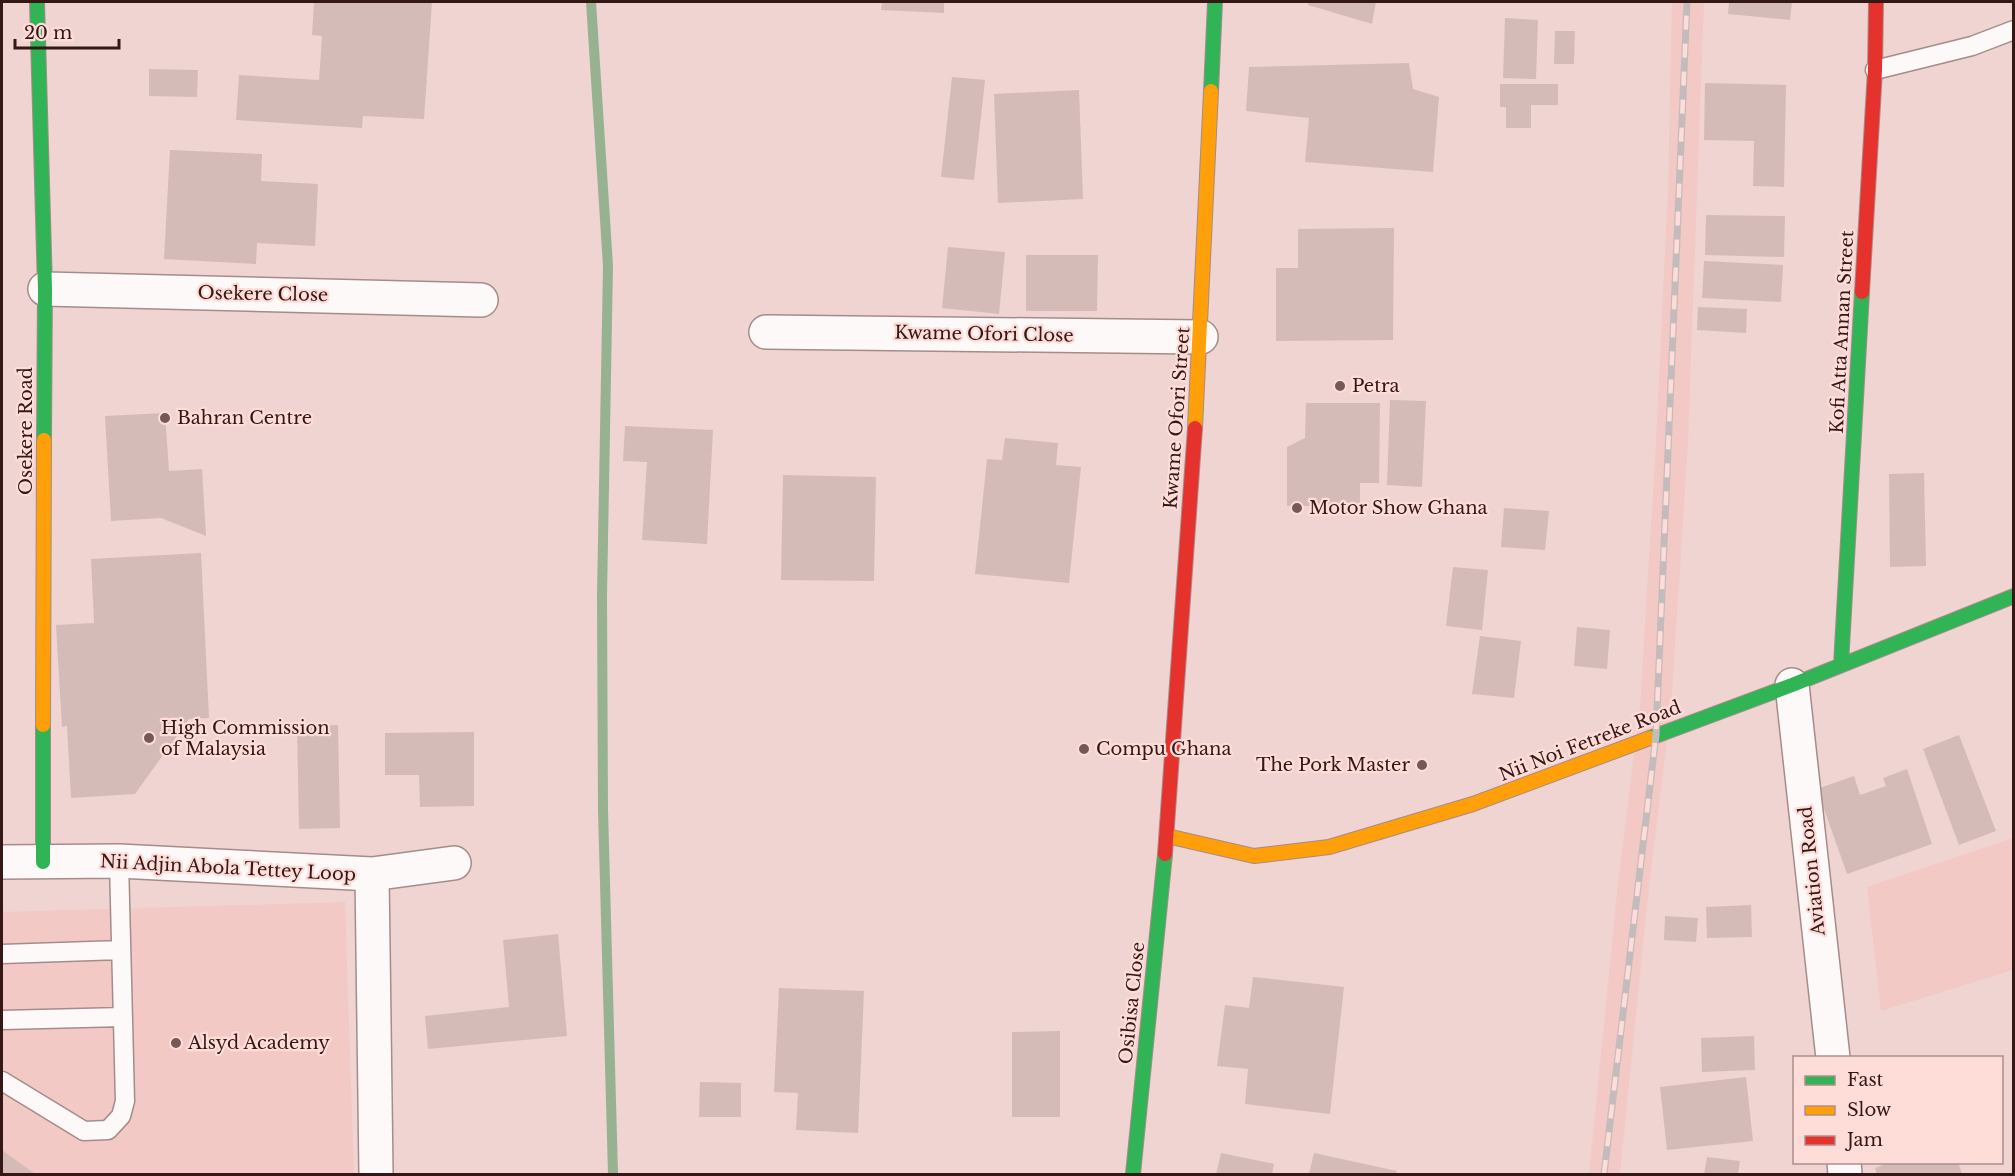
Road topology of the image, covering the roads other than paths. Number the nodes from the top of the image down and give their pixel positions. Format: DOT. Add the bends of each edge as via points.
graph roads {
  1 [pos="37,2"];
  2 [pos="1215,2"];
  3 [pos="1876,2"];
  4 [pos="2013,30"];
  5 [pos="1875,70"];
  6 [pos="45,289"];
  7 [pos="481,300"];
  8 [pos="766,332"];
  9 [pos="1201,336"];
  10 [pos="2013,596"];
  11 [pos="1841,665"];
  12 [pos="1792,685"];
  13 [pos="1167,836"];
  14 [pos="119,861"];
  15 [pos="2,862"];
  16 [pos="43,862"];
  17 [pos="454,863"];
  18 [pos="372,874"];
  19 [pos="121,950"];
  20 [pos="2,954"];
  21 [pos="123,1017"];
  22 [pos="2,1020"];
  23 [pos="1833,1056"];
  24 [pos="2,1081"];
  25 [pos="376,1174"];
  26 [pos="1133,1174"];
  1 -- 6 [label="street, Osekere Road"];
  2 -- 9 [label="street, Kwame Ofori Street"];
  3 -- 5 [label="street, Kofi Atta Annan Street"];
  4 -- 5 [label="lane" via="1972,46"];
  5 -- 11 [label="street, Kofi Atta Annan Street"];
  6 -- 7 [label="street, Osekere Close"];
  6 -- 16 [label="street, Osekere Road"];
  8 -- 9 [label="street, Kwame Ofori Close"];
  9 -- 13 [label="street, Kwame Ofori Street"];
  10 -- 11 [label="street, Nii Noi Fetreke Road"];
  11 -- 12 [label="street, Nii Noi Fetreke Road"];
  12 -- 13 [label="street, Nii Noi Fetreke Road" via="1473,804 1329,847 1254,856"];
  12 -- 23 [label="street, Aviation Road"];
  13 -- 26 [label="street, Osibisa Close"];
  14 -- 16 [label="street, Nii Adjin Abola Tettey Loop"];
  14 -- 18 [label="street, Nii Adjin Abola Tettey Loop"];
  14 -- 19 [label="lane"];
  15 -- 16 [label="street, Nii Adjin Abola Tettey Loop"];
  17 -- 18 [label="street, Nii Adjin Abola Tettey Loop"];
  18 -- 25 [label="street"];
  19 -- 20 [label="lane"];
  19 -- 21 [label="lane"];
  21 -- 22 [label="lane"];
  21 -- 24 [label="lane" via="125,1101 121,1116 108,1130 84,1131"];
}
